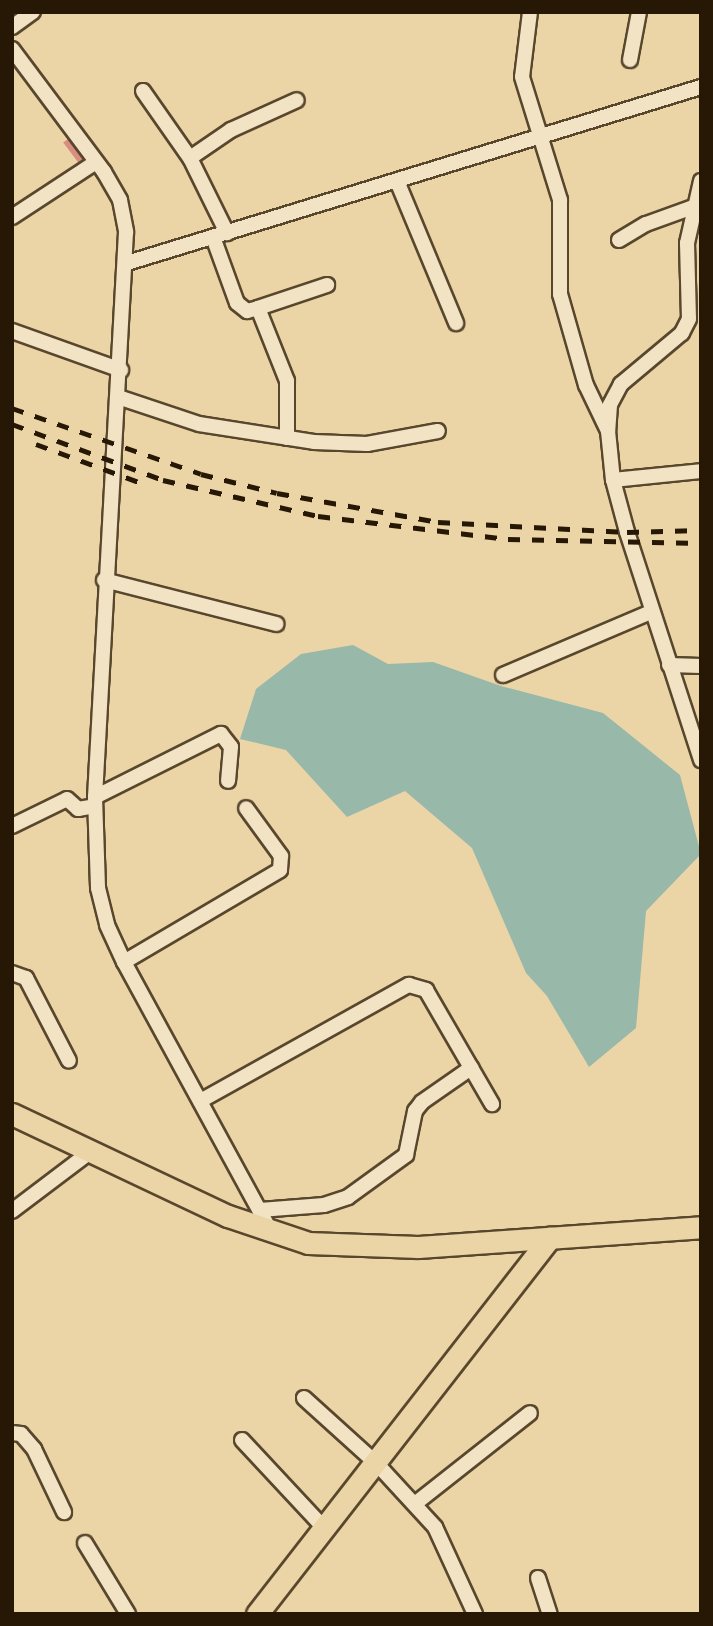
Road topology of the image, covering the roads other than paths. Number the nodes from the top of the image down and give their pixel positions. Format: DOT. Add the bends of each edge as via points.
graph roads {
  1 [pos="33,12"];
  2 [pos="530,12"];
  3 [pos="639,12"];
  4 [pos="12,27"];
  5 [pos="12,49"];
  6 [pos="630,60"];
  7 [pos="701,87"];
  8 [pos="144,91"];
  9 [pos="297,100"];
  10 [pos="541,138"];
  11 [pos="190,158"];
  12 [pos="96,162"];
  13 [pos="397,181"];
  14 [pos="701,181"];
  15 [pos="12,217"];
  16 [pos="695,217"];
  17 [pos="220,235"];
  18 [pos="619,240"];
  19 [pos="127,263"];
  20 [pos="327,285"];
  21 [pos="258,308"];
  22 [pos="456,323"];
  23 [pos="12,331"];
  24 [pos="121,370"];
  25 [pos="118,397"];
  26 [pos="608,431"];
  27 [pos="438,432"];
  28 [pos="287,438"];
  29 [pos="701,471"];
  30 [pos="613,480"];
  31 [pos="104,580"];
  32 [pos="651,612"];
  33 [pos="275,624"];
  34 [pos="668,665"];
  35 [pos="701,666"];
  36 [pos="503,675"];
  37 [pos="701,760"];
  38 [pos="228,781"];
  39 [pos="95,802"];
  40 [pos="246,808"];
  41 [pos="12,826"];
  42 [pos="124,962"];
  43 [pos="12,973"];
  44 [pos="69,1061"];
  45 [pos="471,1068"];
  46 [pos="202,1100"];
  47 [pos="492,1104"];
  48 [pos="12,1114"];
  49 [pos="90,1152"];
  50 [pos="260,1210"];
  51 [pos="12,1211"];
  52 [pos="701,1227"];
  53 [pos="272,1233"];
  54 [pos="550,1238"];
  55 [pos="304,1398"];
  56 [pos="530,1413"];
  57 [pos="12,1433"];
  58 [pos="242,1440"];
  59 [pos="377,1464"];
  60 [pos="416,1503"];
  61 [pos="64,1512"];
  62 [pos="325,1530"];
  63 [pos="85,1543"];
  64 [pos="538,1578"];
  65 [pos="128,1614"];
  66 [pos="257,1614"];
  67 [pos="475,1614"];
  68 [pos="550,1614"];
  1 -- 4 [label="street"];
  2 -- 10 [label="street" via="522,77"];
  3 -- 6 [label="street"];
  5 -- 12 [label="street"];
  7 -- 10 [label="street"];
  8 -- 11 [label="street"];
  9 -- 11 [label="street" via="231,130"];
  10 -- 13 [label="street"];
  10 -- 26 [label="street" via="560,200 560,294 586,385"];
  11 -- 17 [label="street"];
  12 -- 15 [label="street"];
  12 -- 19 [label="street" via="120,200"];
  13 -- 17 [label="street"];
  13 -- 22 [label="street"];
  14 -- 16 [label="street"];
  16 -- 18 [label="street" via="646,224"];
  16 -- 26 [label="street" via="689,319 682,333 621,384 610,405"];
  17 -- 19 [label="street"];
  17 -- 21 [label="street" via="237,303 247,311"];
  19 -- 24 [label="street"];
  20 -- 21 [label="street"];
  21 -- 28 [label="street" via="287,381"];
  23 -- 24 [label="street"];
  24 -- 25 [label="street"];
  25 -- 28 [label="street" via="199,424"];
  25 -- 31 [label="street"];
  26 -- 30 [label="street"];
  27 -- 28 [label="street" via="367,444"];
  29 -- 30 [label="street"];
  30 -- 32 [label="street"];
  31 -- 33 [label="street"];
  31 -- 39 [label="street"];
  32 -- 34 [label="street"];
  32 -- 36 [label="street"];
  34 -- 35 [label="street"];
  34 -- 37 [label="street"];
  38 -- 39 [label="street" via="231,747 221,734"];
  39 -- 41 [label="street" via="80,810 67,799"];
  39 -- 42 [label="street" via="98,888 107,925"];
  40 -- 42 [label="street" via="281,856 280,870"];
  42 -- 46 [label="street"];
  43 -- 44 [label="street" via="26,978"];
  45 -- 46 [label="street" via="426,990 409,985"];
  45 -- 47 [label="street"];
  45 -- 50 [label="street" via="415,1111 406,1155 348,1197 324,1205"];
  46 -- 50 [label="street"];
  48 -- 49 [label="highway"];
  49 -- 51 [label="street"];
  49 -- 53 [label="highway"];
  50 -- 53 [label="street"];
  52 -- 54 [label="highway"];
  53 -- 54 [label="highway" via="343,1247"];
  54 -- 59 [label="highway"];
  55 -- 59 [label="street"];
  56 -- 60 [label="street"];
  57 -- 61 [label="street" via="21,1434 34,1449"];
  58 -- 62 [label="street"];
  59 -- 60 [label="street"];
  59 -- 62 [label="highway"];
  60 -- 67 [label="street" via="450,1552"];
  62 -- 66 [label="highway"];
  63 -- 65 [label="street"];
  64 -- 68 [label="street"];
}
